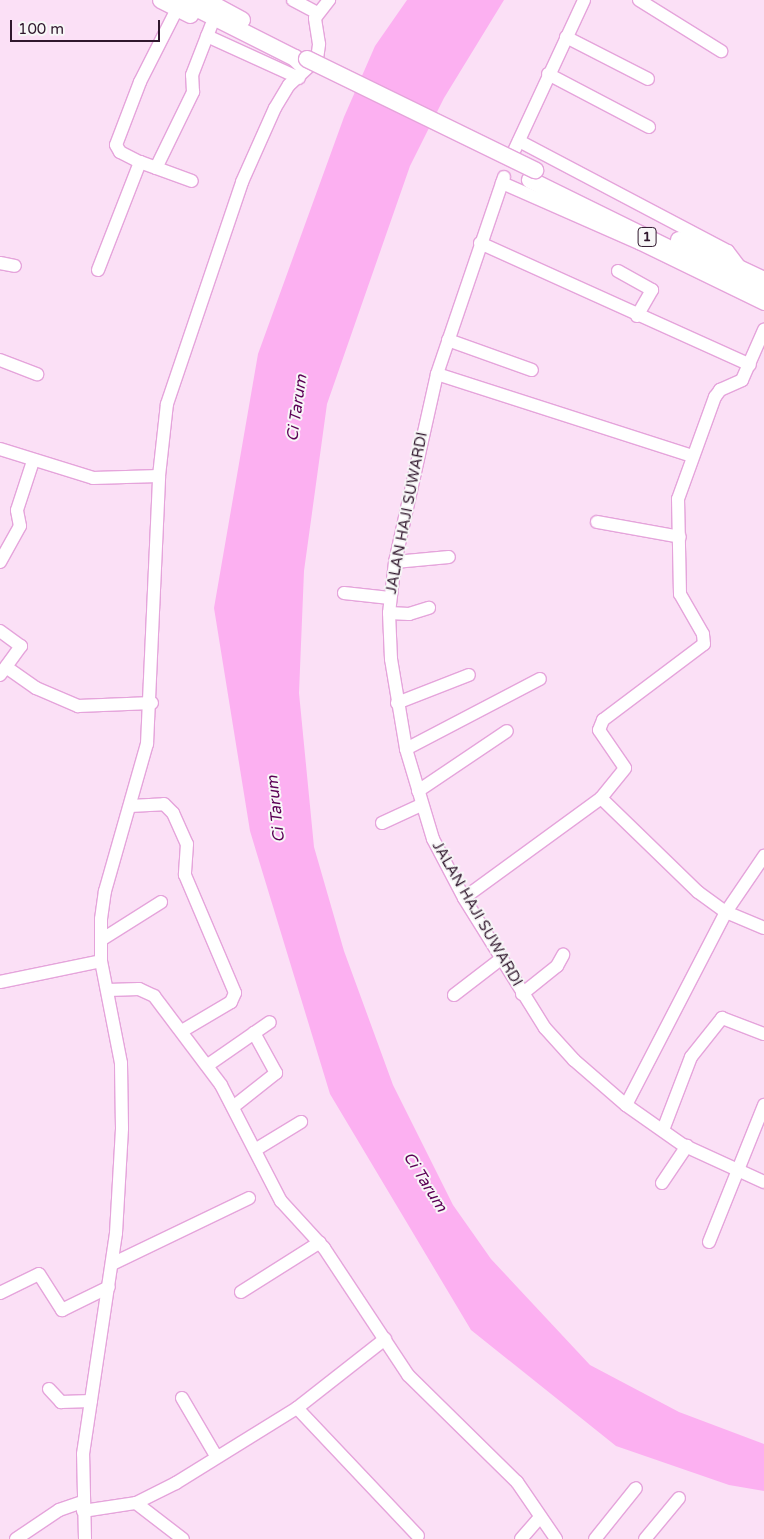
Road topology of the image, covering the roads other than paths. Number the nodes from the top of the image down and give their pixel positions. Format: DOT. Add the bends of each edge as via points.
graph roads {
  1 [pos="161,0"];
  2 [pos="205,0"];
  3 [pos="293,0"];
  4 [pos="329,0"];
  5 [pos="584,0"];
  6 [pos="639,0"];
  7 [pos="179,4"];
  8 [pos="317,13"];
  9 [pos="213,28"];
  10 [pos="566,37"];
  11 [pos="269,45"];
  12 [pos="722,51"];
  13 [pos="299,70"];
  14 [pos="548,74"];
  15 [pos="648,79"];
  16 [pos="649,127"];
  17 [pos="140,162"];
  18 [pos="156,168"];
  19 [pos="533,175"];
  20 [pos="192,181"];
  21 [pos="480,243"];
  22 [pos="0,263"];
  23 [pos="15,266"];
  24 [pos="98,270"];
  25 [pos="618,272"];
  26 [pos="744,272"];
  27 [pos="764,280"];
  28 [pos="764,295"];
  29 [pos="764,304"];
  30 [pos="637,316"];
  31 [pos="764,330"];
  32 [pos="448,340"];
  33 [pos="0,360"];
  34 [pos="750,365"];
  35 [pos="532,370"];
  36 [pos="37,374"];
  37 [pos="437,374"];
  38 [pos="0,449"];
  39 [pos="692,456"];
  40 [pos="33,462"];
  41 [pos="159,476"];
  42 [pos="597,522"];
  43 [pos="680,537"];
  44 [pos="450,557"];
  45 [pos="0,562"];
  46 [pos="395,562"];
  47 [pos="344,593"];
  48 [pos="390,598"];
  49 [pos="429,608"];
  50 [pos="389,613"];
  51 [pos="0,631"];
  52 [pos="3,671"];
  53 [pos="469,675"];
  54 [pos="540,679"];
  55 [pos="152,703"];
  56 [pos="397,703"];
  57 [pos="506,730"];
  58 [pos="406,749"];
  59 [pos="418,791"];
  60 [pos="601,798"];
  61 [pos="421,805"];
  62 [pos="130,806"];
  63 [pos="382,823"];
  64 [pos="764,856"];
  65 [pos="464,898"];
  66 [pos="161,902"];
  67 [pos="726,912"];
  68 [pos="764,928"];
  69 [pos="100,940"];
  70 [pos="563,955"];
  71 [pos="501,959"];
  72 [pos="101,961"];
  73 [pos="0,982"];
  74 [pos="108,990"];
  75 [pos="522,994"];
  76 [pos="454,995"];
  77 [pos="270,1022"];
  78 [pos="182,1032"];
  79 [pos="254,1033"];
  80 [pos="764,1034"];
  81 [pos="208,1065"];
  82 [pos="764,1105"];
  83 [pos="626,1106"];
  84 [pos="233,1107"];
  85 [pos="301,1122"];
  86 [pos="663,1130"];
  87 [pos="687,1146"];
  88 [pos="255,1150"];
  89 [pos="737,1169"];
  90 [pos="764,1182"];
  91 [pos="662,1183"];
  92 [pos="249,1198"];
  93 [pos="320,1242"];
  94 [pos="709,1242"];
  95 [pos="112,1264"];
  96 [pos="109,1287"];
  97 [pos="241,1292"];
  98 [pos="0,1293"];
  99 [pos="384,1339"];
  100 [pos="49,1389"];
  101 [pos="182,1398"];
  102 [pos="90,1401"];
  103 [pos="297,1408"];
  104 [pos="216,1456"];
  105 [pos="636,1488"];
  106 [pos="679,1498"];
  107 [pos="136,1503"];
  108 [pos="83,1506"];
  109 [pos="539,1518"];
  110 [pos="418,1536"];
  111 [pos="16,1539"];
  112 [pos="86,1539"];
  113 [pos="183,1539"];
  114 [pos="521,1539"];
  115 [pos="556,1539"];
  116 [pos="595,1539"];
  117 [pos="645,1539"];
  1 -- 7 [label="main road"];
  2 -- 11 [label="main road" via="255,27"];
  3 -- 8 [label="street"];
  4 -- 8 [label="street"];
  5 -- 10 [label="street"];
  6 -- 12 [label="street"];
  7 -- 9 [label="main road"];
  7 -- 17 [label="street" via="140,82 116,145 120,152"];
  8 -- 13 [label="street" via="314,23 319,52 313,66"];
  9 -- 11 [label="main road" via="246,45"];
  9 -- 13 [label="street"];
  9 -- 18 [label="street" via="192,74 194,92"];
  10 -- 14 [label="street"];
  10 -- 15 [label="street"];
  11 -- 13 [label="main road, 1"];
  13 -- 19 [label="main road, 1, bridge"];
  13 -- 41 [label="street" via="267,123 245,174 184,348 167,404"];
  14 -- 16 [label="street"];
  14 -- 26 [label="street" via="516,146 728,252"];
  17 -- 18 [label="street"];
  17 -- 24 [label="street"];
  18 -- 20 [label="street"];
  19 -- 26 [label="main road, 1"];
  19 -- 28 [label="main road, 1"];
  21 -- 29 [label="street, JALAN HAJI SUWARDI" via="503,180"];
  21 -- 30 [label="street"];
  21 -- 32 [label="street, JALAN HAJI SUWARDI"];
  22 -- 23 [label="street"];
  25 -- 30 [label="street" via="652,290"];
  26 -- 27 [label="main road, 1"];
  30 -- 34 [label="street"];
  31 -- 34 [label="street"];
  32 -- 35 [label="street"];
  32 -- 37 [label="street, JALAN HAJI SUWARDI"];
  33 -- 36 [label="street"];
  34 -- 39 [label="street" via="742,380 718,393"];
  37 -- 39 [label="street"];
  37 -- 46 [label="street, JALAN HAJI SUWARDI"];
  38 -- 40 [label="street"];
  39 -- 43 [label="street" via="678,499"];
  40 -- 41 [label="street" via="93,478"];
  40 -- 45 [label="street" via="17,510 20,526"];
  41 -- 55 [label="street"];
  42 -- 43 [label="street"];
  43 -- 60 [label="street" via="680,594 702,634 704,644 603,720 599,730 625,768"];
  44 -- 46 [label="street"];
  46 -- 48 [label="street, JALAN HAJI SUWARDI"];
  47 -- 48 [label="street"];
  48 -- 50 [label="street, JALAN HAJI SUWARDI"];
  49 -- 50 [label="street" via="408,614"];
  50 -- 56 [label="street, JALAN HAJI SUWARDI"];
  51 -- 52 [label="street" via="21,646"];
  52 -- 55 [label="street" via="78,706"];
  53 -- 56 [label="street"];
  54 -- 58 [label="street"];
  55 -- 62 [label="street" via="147,744"];
  56 -- 58 [label="street, JALAN HAJI SUWARDI"];
  57 -- 59 [label="street"];
  58 -- 59 [label="street, JALAN HAJI SUWARDI"];
  59 -- 61 [label="street, JALAN HAJI SUWARDI"];
  60 -- 65 [label="street"];
  60 -- 67 [label="street" via="657,855"];
  61 -- 63 [label="street"];
  61 -- 65 [label="street, JALAN HAJI SUWARDI" via="433,839"];
  62 -- 69 [label="street" via="105,891"];
  62 -- 78 [label="street" via="164,804 173,812 187,844 185,875 235,994 231,1002"];
  64 -- 67 [label="street"];
  65 -- 71 [label="street, JALAN HAJI SUWARDI"];
  66 -- 69 [label="street"];
  67 -- 68 [label="street"];
  67 -- 83 [label="street"];
  69 -- 72 [label="street"];
  70 -- 75 [label="street" via="557,966"];
  71 -- 75 [label="street, JALAN HAJI SUWARDI"];
  71 -- 76 [label="street"];
  72 -- 73 [label="street"];
  72 -- 74 [label="street"];
  74 -- 78 [label="street" via="148,992"];
  74 -- 95 [label="street" via="121,1063 122,1128"];
  75 -- 83 [label="street, JALAN HAJI SUWARDI" via="561,1046"];
  77 -- 79 [label="street"];
  78 -- 81 [label="street"];
  79 -- 81 [label="street"];
  79 -- 84 [label="street" via="276,1074"];
  80 -- 86 [label="street" via="722,1018 691,1057"];
  81 -- 84 [label="street"];
  82 -- 89 [label="street"];
  83 -- 86 [label="street, JALAN HAJI SUWARDI"];
  84 -- 88 [label="street"];
  85 -- 88 [label="street"];
  86 -- 87 [label="street, JALAN HAJI SUWARDI"];
  87 -- 89 [label="street, JALAN HAJI SUWARDI"];
  87 -- 91 [label="street"];
  88 -- 93 [label="street" via="281,1201"];
  89 -- 90 [label="street, JALAN HAJI SUWARDI"];
  89 -- 94 [label="street"];
  92 -- 95 [label="street"];
  93 -- 97 [label="street"];
  93 -- 99 [label="street"];
  95 -- 96 [label="street"];
  96 -- 98 [label="street" via="62,1310 39,1274"];
  96 -- 102 [label="street"];
  99 -- 103 [label="street"];
  99 -- 109 [label="street" via="419,1389 517,1482"];
  100 -- 102 [label="street" via="61,1402"];
  101 -- 104 [label="street"];
  102 -- 108 [label="street" via="83,1454"];
  103 -- 104 [label="street"];
  103 -- 110 [label="street"];
  104 -- 107 [label="street" via="176,1483"];
  105 -- 116 [label="street"];
  106 -- 117 [label="street"];
  107 -- 108 [label="street"];
  107 -- 113 [label="street"];
  108 -- 111 [label="street" via="59,1510"];
  108 -- 112 [label="street"];
  109 -- 114 [label="street"];
  109 -- 115 [label="street"];
}
